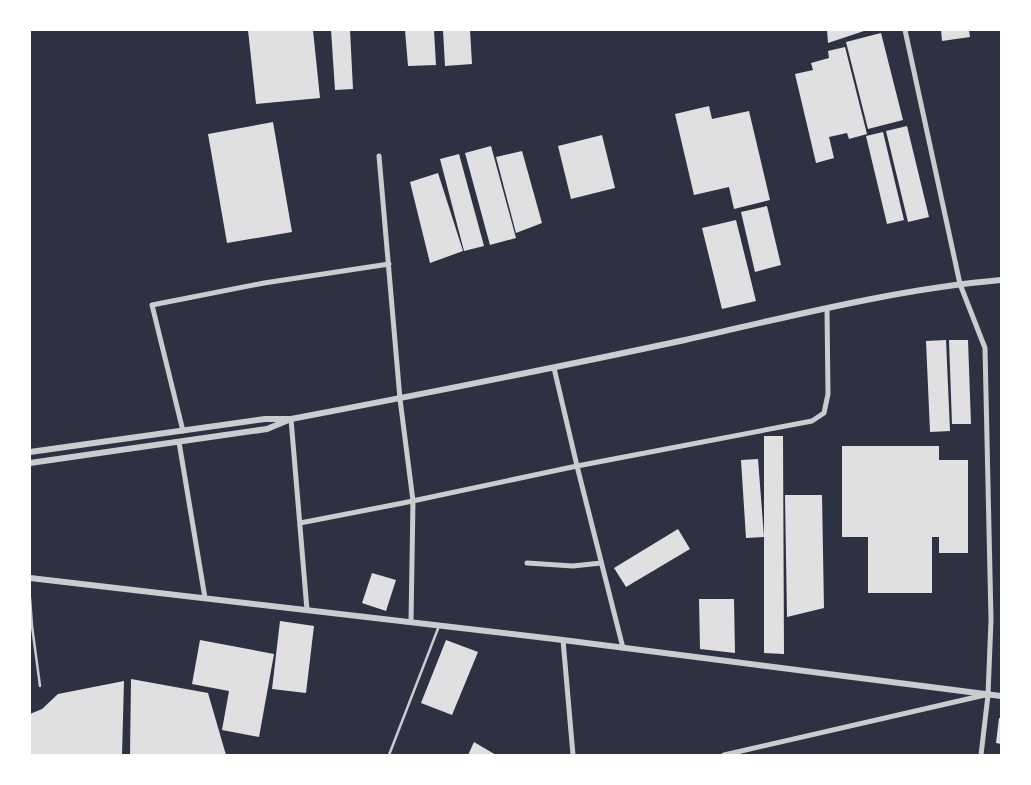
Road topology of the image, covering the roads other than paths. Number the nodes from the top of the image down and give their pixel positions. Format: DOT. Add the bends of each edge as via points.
graph roads {
  1 [pos="905,30"];
  2 [pos="379,156"];
  3 [pos="389,264"];
  4 [pos="1001,280"];
  5 [pos="960,284"];
  6 [pos="827,308"];
  7 [pos="554,368"];
  8 [pos="400,399"];
  9 [pos="291,420"];
  10 [pos="183,431"];
  11 [pos="179,442"];
  12 [pos="30,452"];
  13 [pos="30,463"];
  14 [pos="577,466"];
  15 [pos="413,501"];
  16 [pos="300,523"];
  17 [pos="527,563"];
  18 [pos="601,563"];
  19 [pos="30,578"];
  20 [pos="30,598"];
  21 [pos="206,598"];
  22 [pos="307,610"];
  23 [pos="411,622"];
  24 [pos="439,626"];
  25 [pos="563,640"];
  26 [pos="623,648"];
  27 [pos="40,686"];
  28 [pos="988,695"];
  29 [pos="1001,696"];
  30 [pos="389,755"];
  31 [pos="573,755"];
  32 [pos="724,755"];
  33 [pos="981,755"];
  1 -- 5 [label="street"];
  2 -- 3 [label="street"];
  3 -- 8 [label="street"];
  3 -- 10 [label="street" via="264,283 152,305"];
  4 -- 5 [label="street"];
  5 -- 6 [label="street"];
  5 -- 28 [label="street" via="985,348 991,620"];
  6 -- 7 [label="street"];
  6 -- 14 [label="street" via="828,394 824,413 812,421"];
  7 -- 8 [label="street"];
  7 -- 14 [label="street"];
  8 -- 9 [label="street"];
  8 -- 15 [label="street"];
  9 -- 10 [label="street" via="265,419"];
  9 -- 11 [label="street" via="267,429"];
  9 -- 16 [label="street"];
  10 -- 12 [label="street"];
  11 -- 13 [label="street"];
  11 -- 21 [label="street"];
  14 -- 15 [label="street"];
  14 -- 18 [label="street"];
  15 -- 16 [label="street"];
  15 -- 23 [label="street"];
  16 -- 22 [label="street"];
  17 -- 18 [label="street" via="573,566"];
  18 -- 26 [label="street"];
  19 -- 21 [label="street"];
  20 -- 27 [label="lane"];
  21 -- 22 [label="street"];
  22 -- 23 [label="street"];
  23 -- 24 [label="street"];
  24 -- 25 [label="street"];
  24 -- 30 [label="lane"];
  25 -- 26 [label="street"];
  25 -- 31 [label="street"];
  26 -- 28 [label="street"];
  28 -- 29 [label="street"];
  28 -- 32 [label="street"];
  28 -- 33 [label="street"];
}
